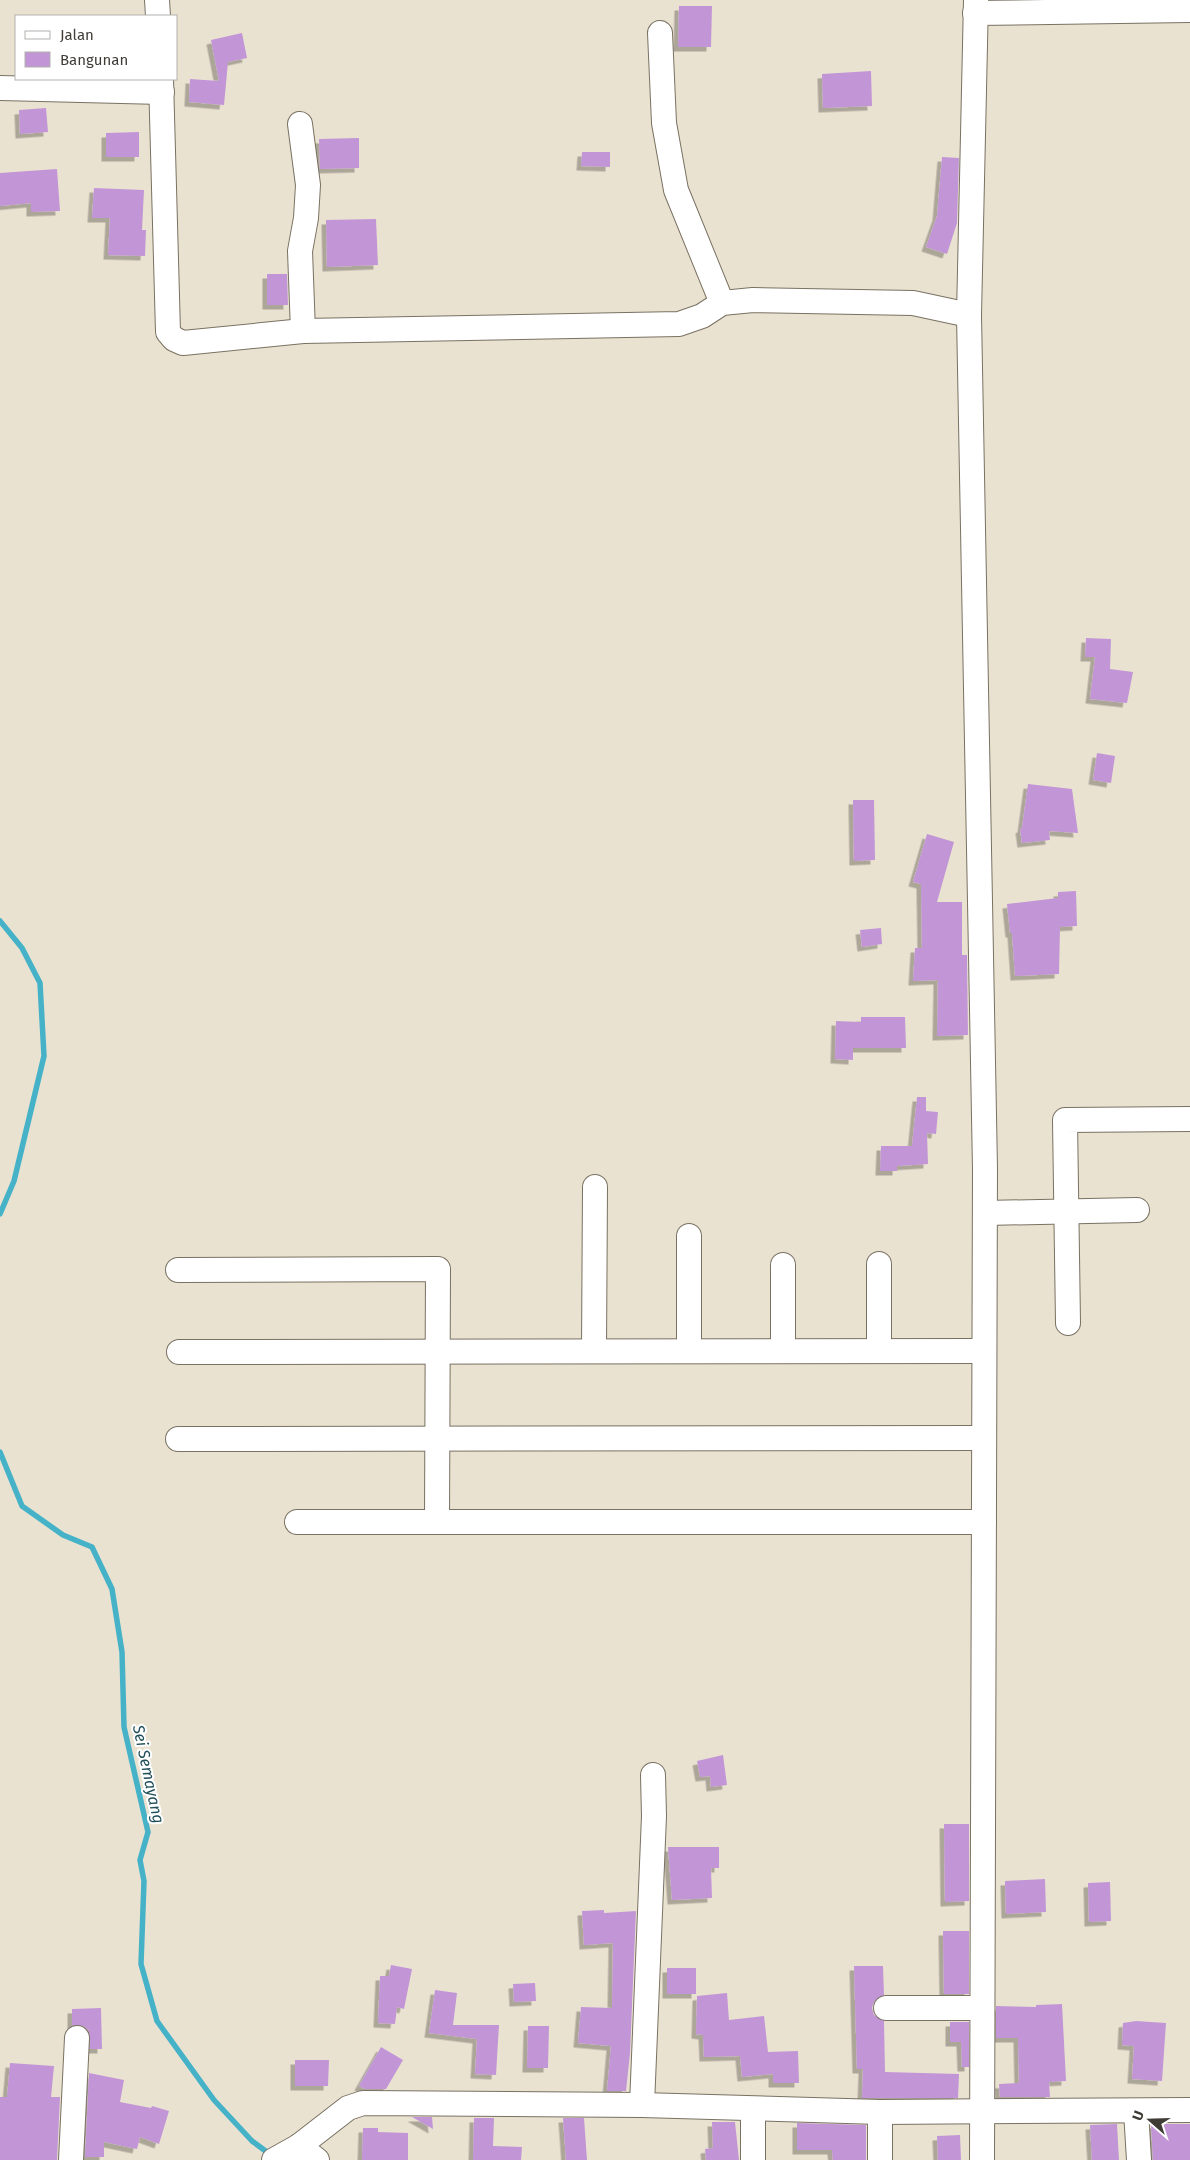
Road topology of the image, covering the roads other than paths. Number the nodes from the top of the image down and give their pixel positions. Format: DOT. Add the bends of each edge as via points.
graph roads {
  1 [pos="157,0"];
  2 [pos="976,7"];
  3 [pos="1190,10"];
  4 [pos="158,15"];
  5 [pos="660,33"];
  6 [pos="162,85"];
  7 [pos="0,88"];
  8 [pos="300,124"];
  9 [pos="722,303"];
  10 [pos="969,308"];
  11 [pos="303,331"];
  12 [pos="1190,1120"];
  13 [pos="594,1187"];
  14 [pos="1137,1210"];
  15 [pos="1066,1212"];
  16 [pos="985,1213"];
  17 [pos="689,1236"];
  18 [pos="879,1264"];
  19 [pos="783,1265"];
  20 [pos="178,1270"];
  21 [pos="1068,1323"];
  22 [pos="438,1351"];
  23 [pos="594,1351"];
  24 [pos="689,1351"];
  25 [pos="783,1351"];
  26 [pos="879,1351"];
  27 [pos="984,1351"];
  28 [pos="180,1352"];
  29 [pos="437,1438"];
  30 [pos="984,1438"];
  31 [pos="178,1439"];
  32 [pos="297,1522"];
  33 [pos="437,1522"];
  34 [pos="984,1522"];
  35 [pos="653,1775"];
  36 [pos="886,2008"];
  37 [pos="982,2008"];
  38 [pos="77,2038"];
  39 [pos="642,2105"];
  40 [pos="753,2110"];
  41 [pos="1190,2110"];
  42 [pos="1136,2111"];
  43 [pos="880,2112"];
  44 [pos="982,2112"];
  45 [pos="286,2153"];
  46 [pos="72,2160"];
  47 [pos="318,2160"];
  48 [pos="753,2160"];
  49 [pos="880,2160"];
  50 [pos="982,2160"];
  51 [pos="1139,2160"];
  1 -- 4 [label="street"];
  2 -- 3 [label="street"];
  2 -- 10 [label="street"];
  5 -- 9 [label="street" via="664,123 676,190"];
  6 -- 7 [label="street"];
  6 -- 11 [label="street" via="168,332 183,343"];
  8 -- 11 [label="street" via="308,185 300,251"];
  9 -- 10 [label="street" via="752,300 913,303"];
  9 -- 11 [label="street" via="702,316 679,324"];
  10 -- 16 [label="street"];
  12 -- 15 [label="street" via="1065,1120"];
  13 -- 23 [label="street"];
  14 -- 15 [label="street"];
  15 -- 16 [label="street"];
  15 -- 21 [label="street"];
  16 -- 27 [label="street"];
  17 -- 24 [label="street"];
  18 -- 26 [label="street"];
  19 -- 25 [label="street"];
  20 -- 22 [label="street" via="438,1269"];
  22 -- 23 [label="street"];
  22 -- 28 [label="street"];
  22 -- 29 [label="street"];
  23 -- 24 [label="street"];
  24 -- 25 [label="street"];
  25 -- 26 [label="street"];
  26 -- 27 [label="street"];
  27 -- 30 [label="street"];
  29 -- 30 [label="street"];
  29 -- 31 [label="street"];
  29 -- 33 [label="street"];
  30 -- 34 [label="street"];
  32 -- 33 [label="street"];
  33 -- 34 [label="street"];
  34 -- 37 [label="street"];
  35 -- 39 [label="street"];
  36 -- 37 [label="street"];
  37 -- 44 [label="street"];
  38 -- 46 [label="street"];
  39 -- 40 [label="street"];
  39 -- 45 [label="street" via="363,2103 348,2108"];
  40 -- 43 [label="street"];
  40 -- 48 [label="street"];
  41 -- 42 [label="street"];
  42 -- 44 [label="street"];
  42 -- 51 [label="street"];
  43 -- 44 [label="street"];
  43 -- 49 [label="street"];
  44 -- 50 [label="street"];
  45 -- 47 [label="street"];
}
